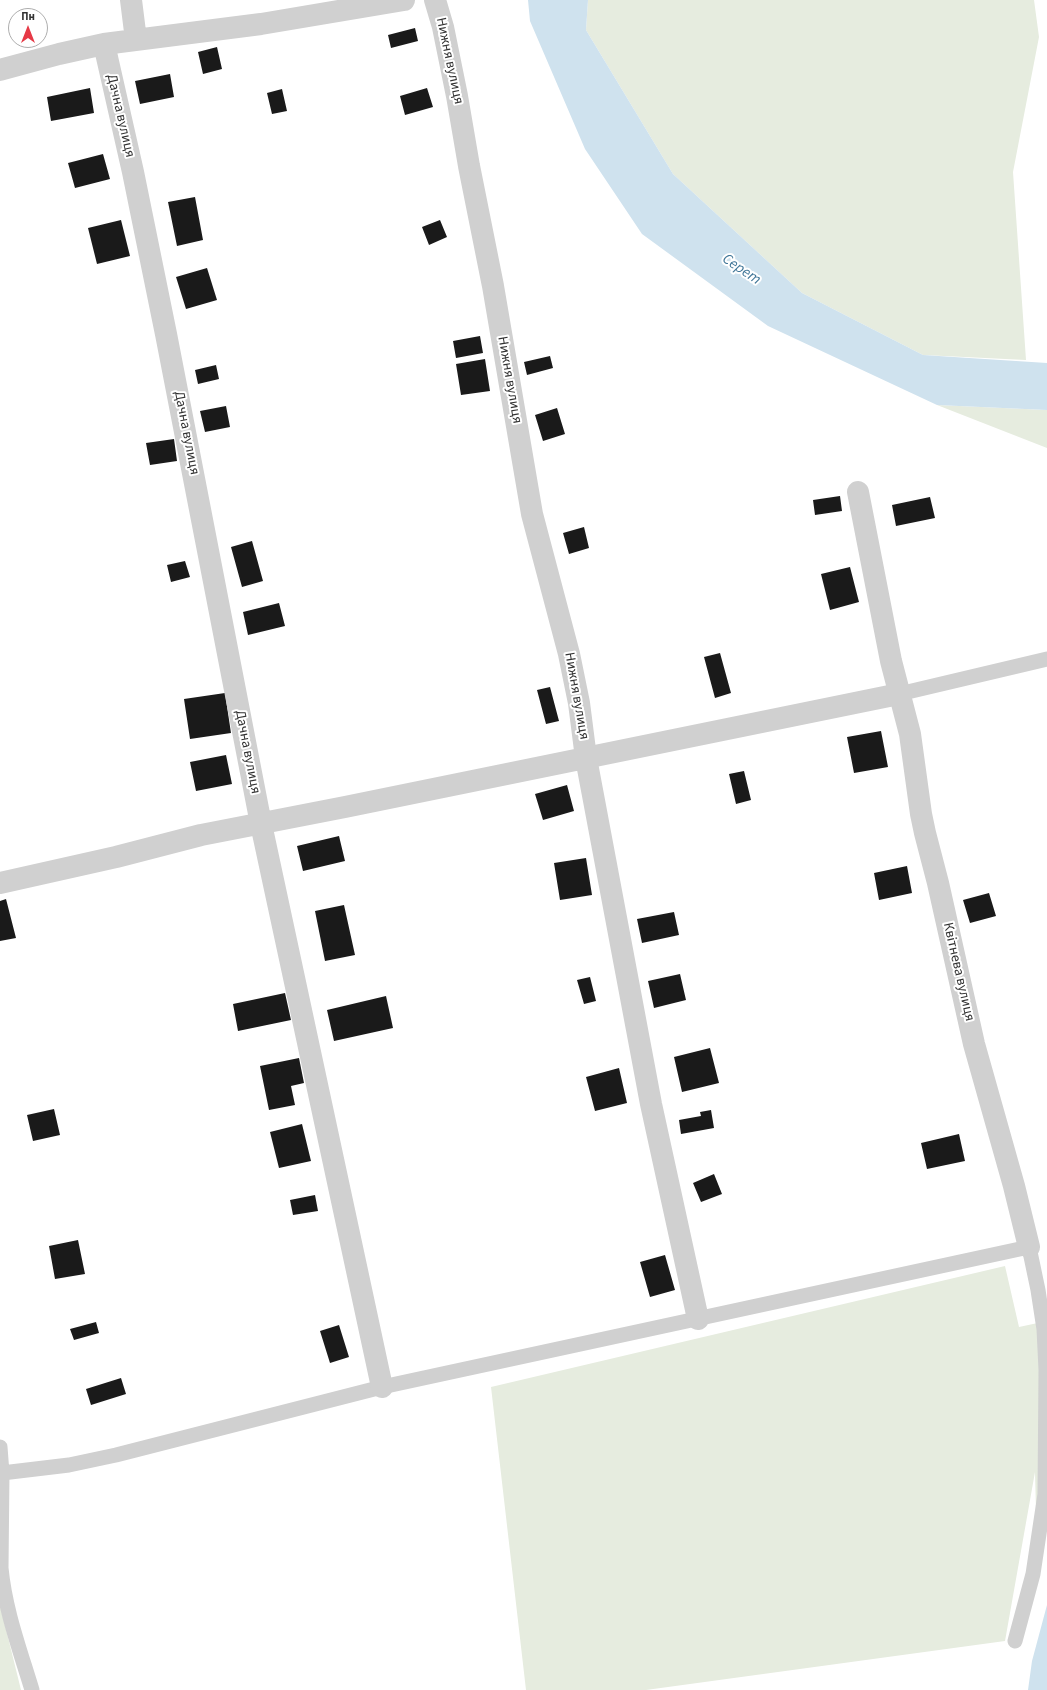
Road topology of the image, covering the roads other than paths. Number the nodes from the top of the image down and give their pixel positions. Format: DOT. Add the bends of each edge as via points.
graph roads {
  1 [pos="131,0"];
  2 [pos="404,0"];
  3 [pos="435,0"];
  4 [pos="136,40"];
  5 [pos="104,44"];
  6 [pos="0,70"];
  7 [pos="858,492"];
  8 [pos="1047,658"];
  9 [pos="900,694"];
  10 [pos="586,758"];
  11 [pos="261,824"];
  12 [pos="0,883"];
  13 [pos="1029,1247"];
  14 [pos="1044,1312"];
  15 [pos="698,1319"];
  16 [pos="382,1387"];
  17 [pos="0,1447"];
  18 [pos="2,1473"];
  19 [pos="1015,1641"];
  20 [pos="32,1690"];
  1 -- 4 [label="street"];
  2 -- 4 [label="street" via="261,24"];
  3 -- 10 [label="street, Нижня вулиця" via="457,96 493,286 532,514 569,654"];
  4 -- 5 [label="street"];
  5 -- 6 [label="street"];
  5 -- 11 [label="street, Дачна вулиця" via="166,334"];
  7 -- 9 [label="street, Квітнева вулиця" via="891,661"];
  8 -- 9 [label="lane"];
  9 -- 10 [label="street"];
  9 -- 13 [label="street, Квітнева вулиця" via="910,734 920,814 974,1044"];
  10 -- 11 [label="street"];
  10 -- 15 [label="street, Нижня вулиця" via="651,1104"];
  11 -- 12 [label="street" via="201,835"];
  11 -- 16 [label="street, Дачна вулиця"];
  13 -- 14 [label="lane"];
  13 -- 15 [label="lane"];
  14 -- 19 [label="lane" via="1045,1494 1033,1574"];
  15 -- 16 [label="lane"];
  16 -- 18 [label="lane" via="116,1455 69,1465"];
  17 -- 18 [label="lane"];
  18 -- 20 [label="lane" via="2,1582"];
}
